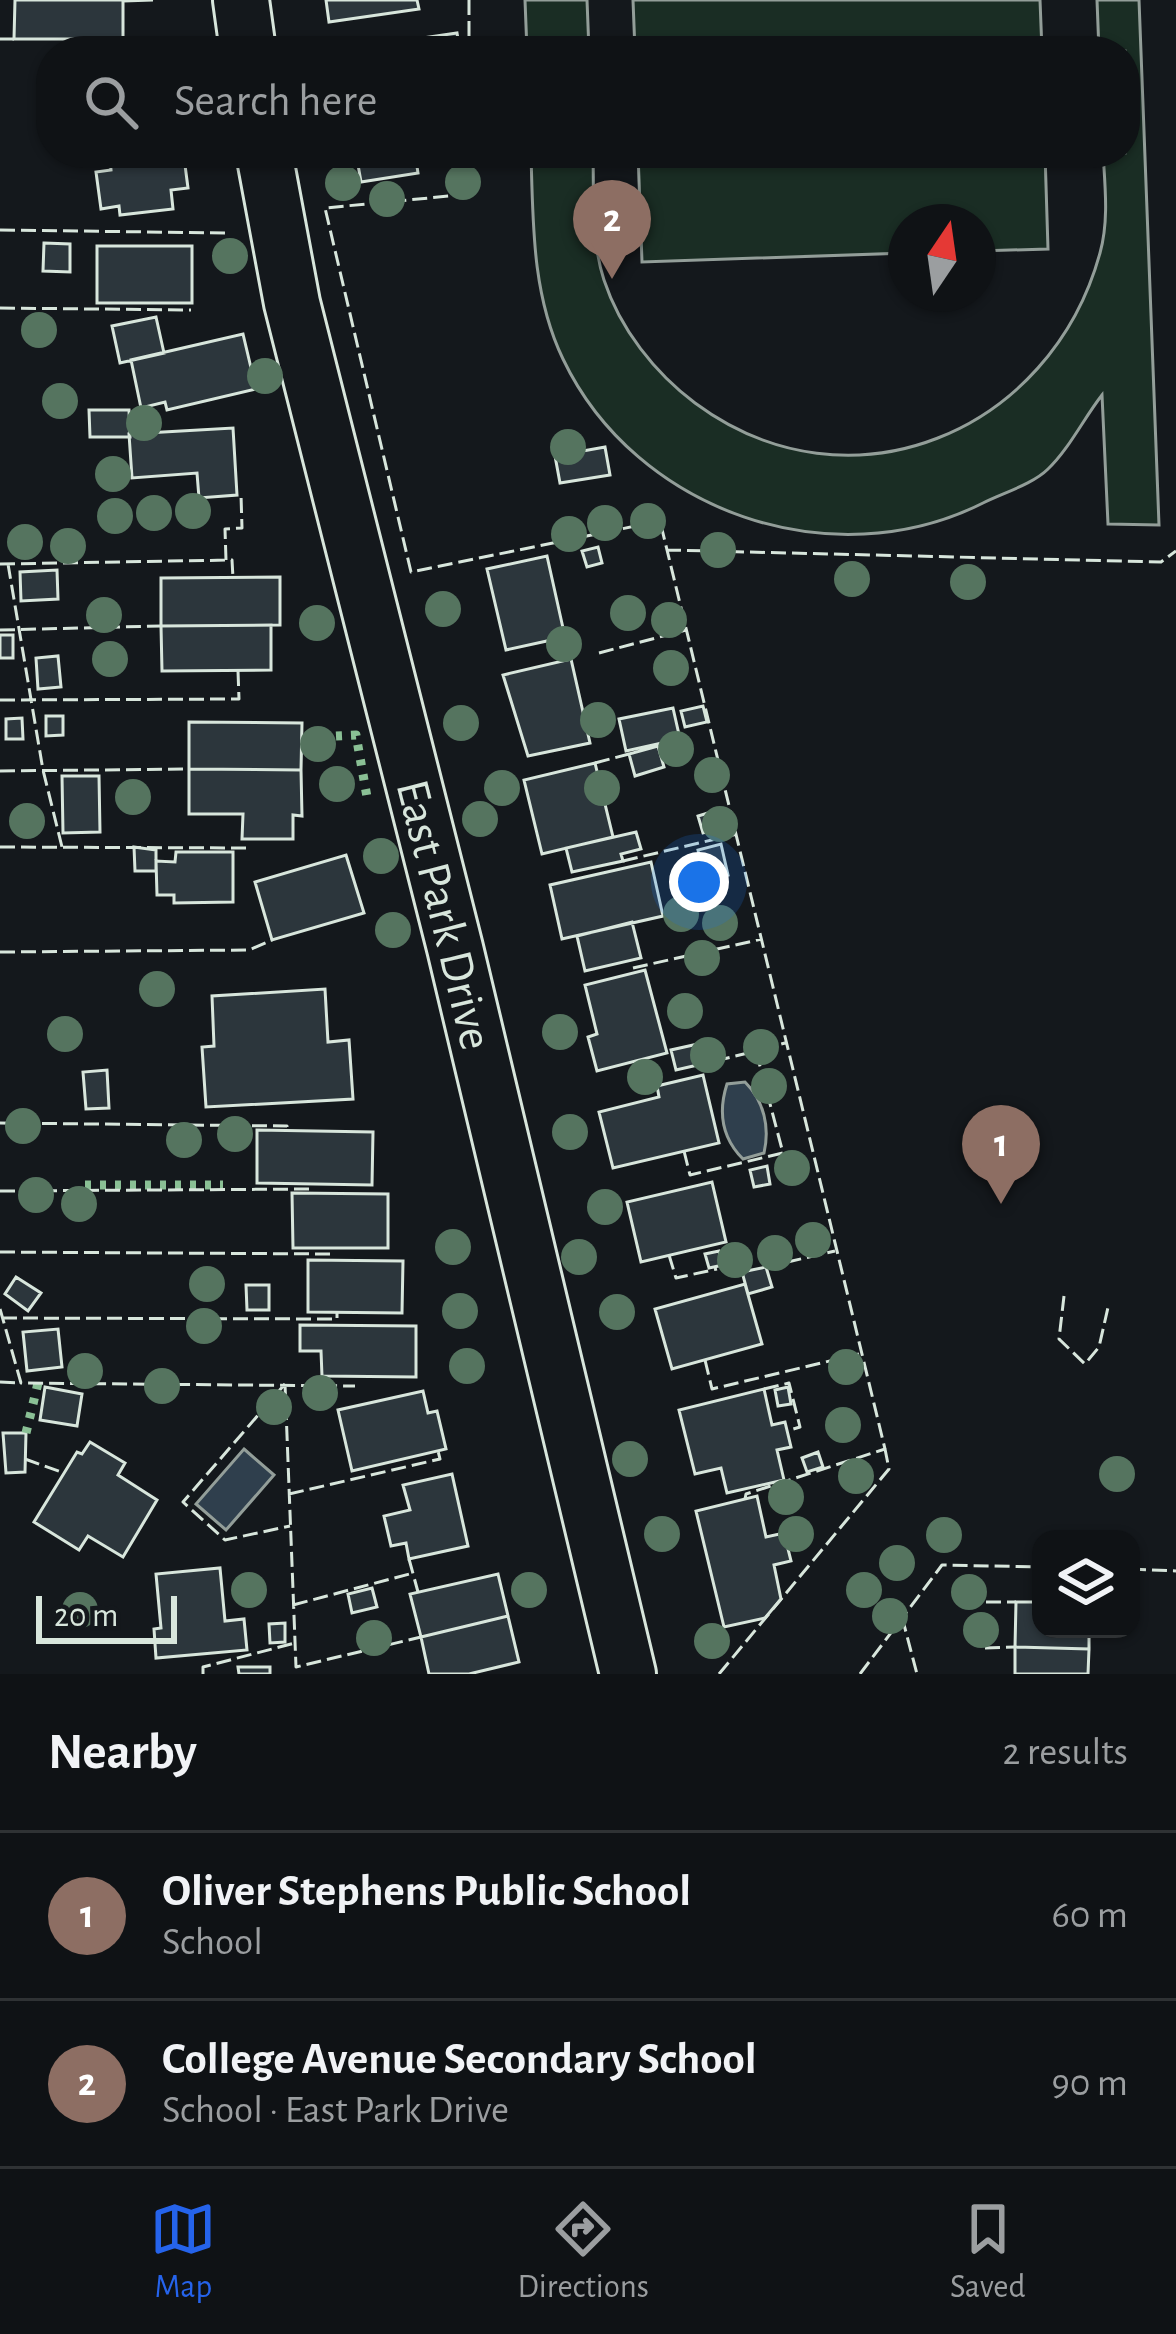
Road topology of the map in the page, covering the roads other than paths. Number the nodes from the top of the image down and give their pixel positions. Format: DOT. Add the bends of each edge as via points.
graph roads {
  1 [pos="241,0"];
  2 [pos="246,36"];
  3 [pos="267,168"];
  4 [pos="628,1674"];
  1 -- 2 [label="street"];
  3 -- 4 [label="street, East Park Drive" via="292,303"];
}
